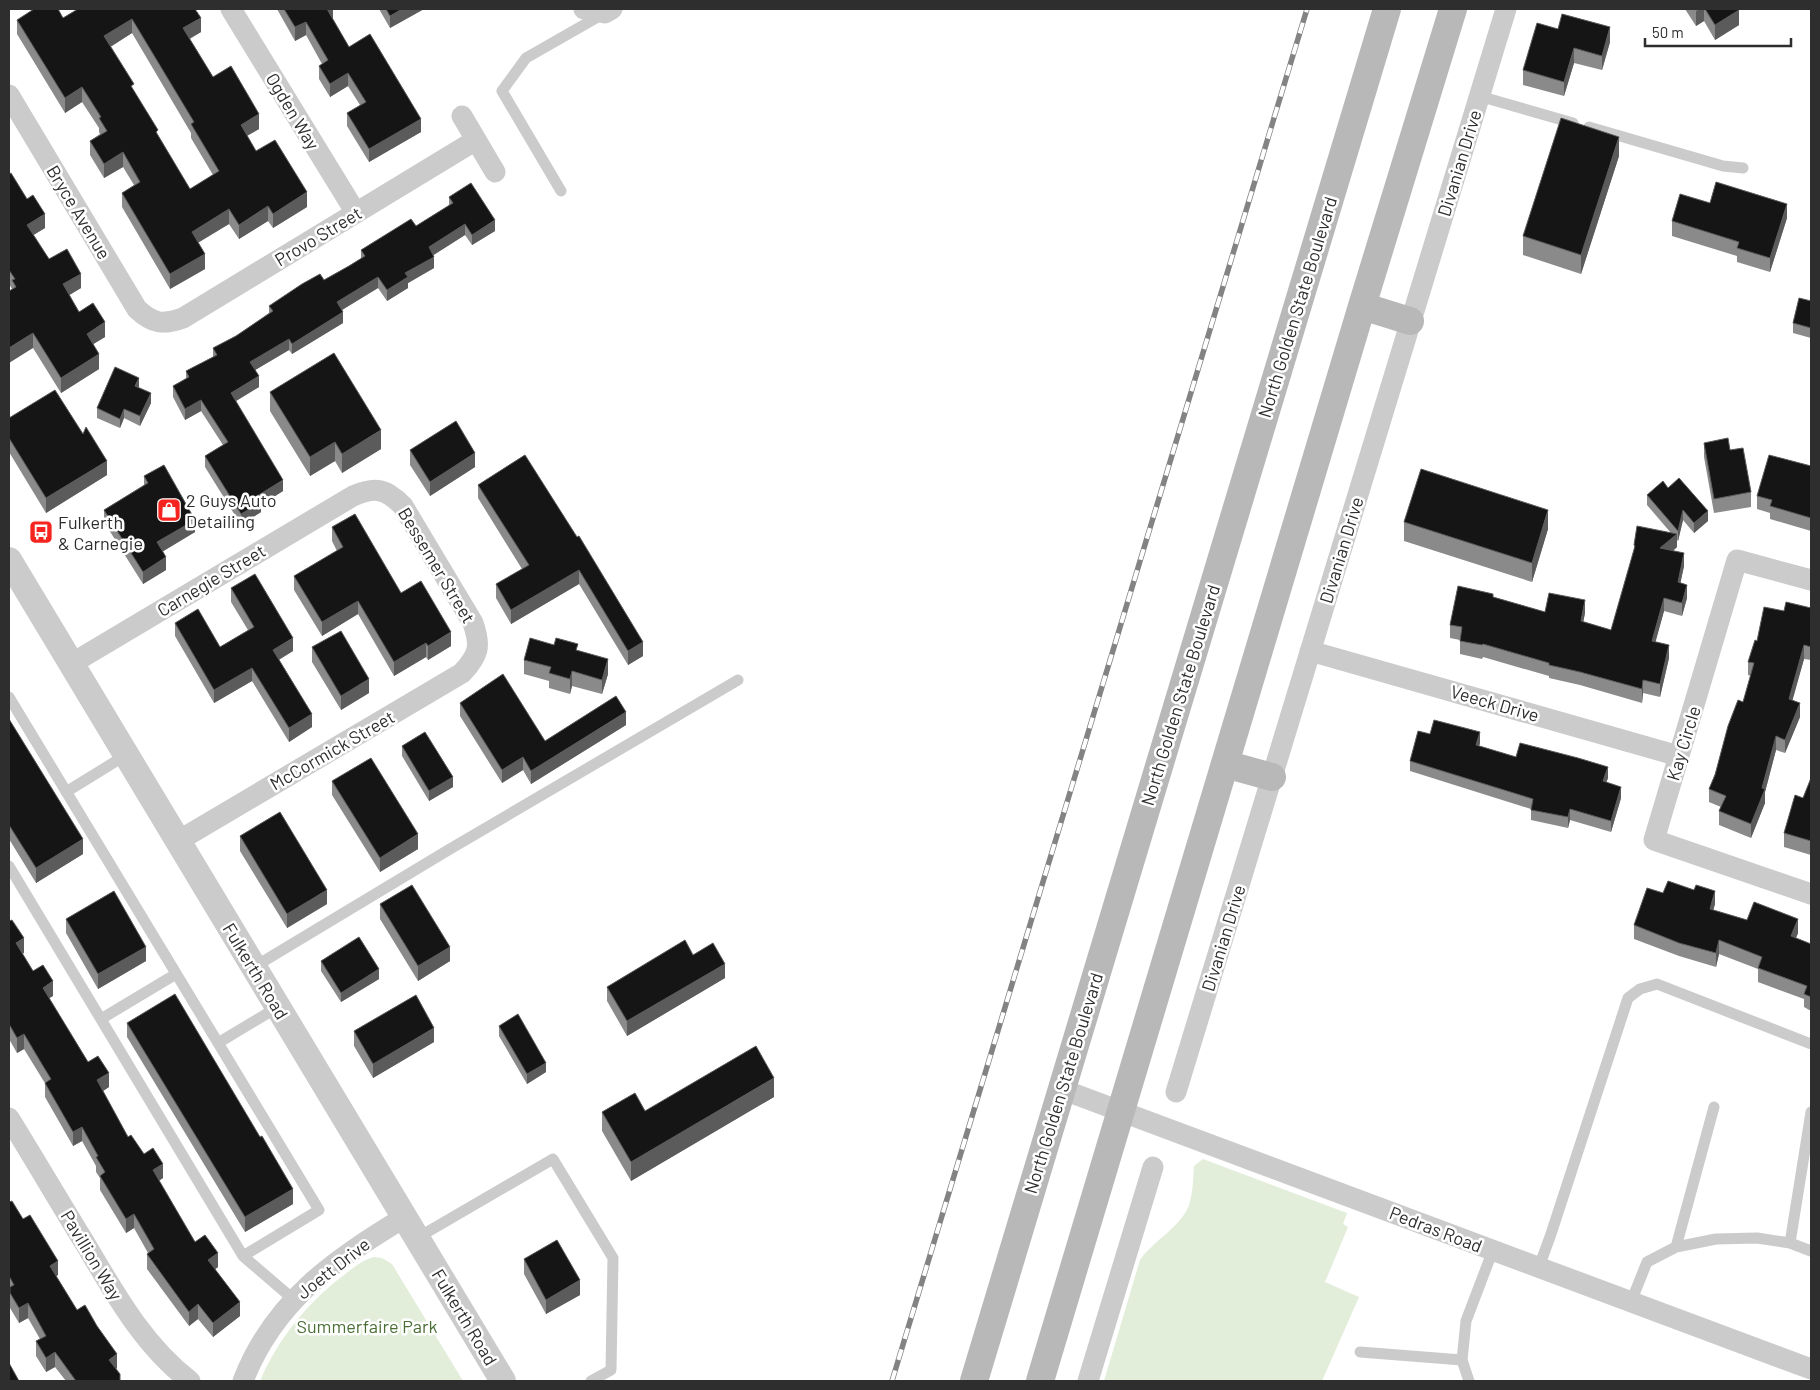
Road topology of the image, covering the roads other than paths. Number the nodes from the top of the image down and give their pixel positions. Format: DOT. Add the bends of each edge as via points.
graph roads {
  1 [pos="231,9"];
  2 [pos="584,9"];
  3 [pos="1387,9"];
  4 [pos="1453,9"];
  5 [pos="1506,9"];
  6 [pos="608,11"];
  7 [pos="9,95"];
  8 [pos="1479,96"];
  9 [pos="462,116"];
  10 [pos="476,140"];
  11 [pos="1743,168"];
  12 [pos="495,172"];
  13 [pos="561,191"];
  14 [pos="356,214"];
  15 [pos="1362,306"];
  16 [pos="1410,321"];
  17 [pos="157,322"];
  18 [pos="380,490"];
  19 [pos="9,560"];
  20 [pos="1811,580"];
  21 [pos="478,651"];
  22 [pos="1310,651"];
  23 [pos="71,664"];
  24 [pos="738,680"];
  25 [pos="9,697"];
  26 [pos="126,755"];
  27 [pos="1679,756"];
  28 [pos="1225,764"];
  29 [pos="1272,776"];
  30 [pos="66,792"];
  31 [pos="178,841"];
  32 [pos="9,866"];
  33 [pos="1811,894"];
  34 [pos="254,967"];
  35 [pos="176,974"];
  36 [pos="278,1007"];
  37 [pos="101,1019"];
  38 [pos="218,1043"];
  39 [pos="1811,1044"];
  40 [pos="1061,1089"];
  41 [pos="1176,1092"];
  42 [pos="1714,1107"];
  43 [pos="1122,1111"];
  44 [pos="1811,1112"];
  45 [pos="9,1118"];
  46 [pos="1153,1167"];
  47 [pos="411,1227"];
  48 [pos="1790,1244"];
  49 [pos="1676,1247"];
  50 [pos="1493,1250"];
  51 [pos="1811,1250"];
  52 [pos="243,1256"];
  53 [pos="1539,1267"];
  54 [pos="293,1299"];
  55 [pos="1631,1302"];
  56 [pos="1360,1352"];
  57 [pos="1462,1360"];
  58 [pos="1811,1369"];
  59 [pos="190,1381"];
  60 [pos="243,1381"];
  61 [pos="503,1381"];
  62 [pos="590,1381"];
  63 [pos="974,1381"];
  64 [pos="1040,1381"];
  65 [pos="1088,1381"];
  66 [pos="1469,1381"];
  1 -- 14 [label="street, Ogden Way"];
  2 -- 6 [label="street"];
  3 -- 40 [label="main road, North Golden State Boulevard"];
  4 -- 15 [label="main road"];
  5 -- 8 [label="street, Divanian Drive"];
  6 -- 13 [label="lane" via="526,58 502,91"];
  7 -- 17 [label="street, Bryce Avenue" via="137,309"];
  8 -- 11 [label="lane" via="1722,166"];
  8 -- 16 [label="street, Divanian Drive"];
  9 -- 10 [label="street"];
  10 -- 12 [label="street"];
  10 -- 14 [label="street, Provo Street"];
  14 -- 17 [label="street, Provo Street" via="183,318 169,323"];
  15 -- 16 [label="main road"];
  15 -- 28 [label="main road"];
  16 -- 22 [label="street, Divanian Drive"];
  18 -- 21 [label="street, Bessemer Street" via="403,506 473,623"];
  18 -- 23 [label="street, Carnegie Street" via="366,490 353,496"];
  19 -- 23 [label="street, Fulkerth Road"];
  20 -- 27 [label="street, Kay Circle" via="1737,560"];
  21 -- 31 [label="street, McCormick Street" via="462,673"];
  22 -- 27 [label="street, Veeck Drive"];
  22 -- 29 [label="street, Divanian Drive"];
  23 -- 26 [label="street, Fulkerth Road"];
  24 -- 34 [label="lane"];
  25 -- 30 [label="lane"];
  26 -- 30 [label="lane"];
  26 -- 31 [label="street, Fulkerth Road"];
  27 -- 33 [label="street, Kay Circle" via="1654,840"];
  28 -- 29 [label="main road"];
  28 -- 43 [label="main road"];
  29 -- 41 [label="street, Divanian Drive"];
  30 -- 35 [label="lane"];
  31 -- 34 [label="street, Fulkerth Road"];
  32 -- 37 [label="lane"];
  34 -- 36 [label="street, Fulkerth Road"];
  35 -- 37 [label="lane"];
  35 -- 38 [label="lane"];
  36 -- 38 [label="lane"];
  36 -- 47 [label="street, Fulkerth Road"];
  37 -- 52 [label="lane"];
  38 -- 52 [label="lane" via="319,1210"];
  39 -- 53 [label="lane" via="1657,984 1640,989 1628,998"];
  40 -- 43 [label="street, Pedras Road"];
  40 -- 63 [label="main road, North Golden State Boulevard"];
  42 -- 49 [label="lane"];
  43 -- 50 [label="street, Pedras Road"];
  43 -- 64 [label="main road"];
  44 -- 48 [label="lane"];
  45 -- 59 [label="street, Pavillion Way" via="133,1320 162,1356"];
  46 -- 65 [label="street"];
  47 -- 54 [label="street, Joett Drive" via="348,1252"];
  47 -- 61 [label="street, Fulkerth Road"];
  47 -- 62 [label="lane" via="553,1159 613,1258 611,1370"];
  48 -- 49 [label="lane" via="1757,1238 1716,1239"];
  48 -- 51 [label="lane"];
  49 -- 55 [label="lane" via="1647,1262"];
  50 -- 53 [label="street, Pedras Road"];
  50 -- 57 [label="lane" via="1466,1321"];
  52 -- 54 [label="lane"];
  53 -- 55 [label="street, Pedras Road"];
  54 -- 60 [label="street, Joett Drive" via="270,1330"];
  55 -- 58 [label="street, Pedras Road"];
  56 -- 57 [label="lane"];
  57 -- 66 [label="lane"];
}
